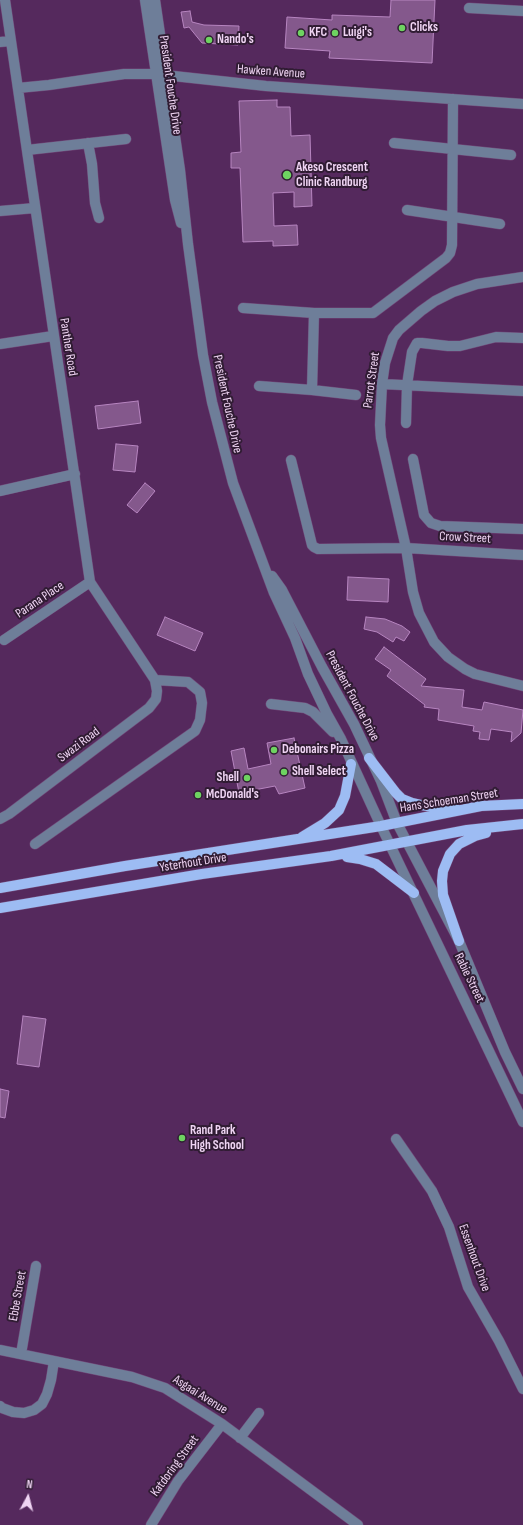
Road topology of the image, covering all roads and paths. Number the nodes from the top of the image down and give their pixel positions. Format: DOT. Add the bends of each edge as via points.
graph roads {
  1 [pos="5,0"];
  2 [pos="145,0"];
  3 [pos="155,0"];
  4 [pos="469,8"];
  5 [pos="523,11"];
  6 [pos="11,41"];
  7 [pos="0,42"];
  8 [pos="160,75"];
  9 [pos="18,88"];
  10 [pos="453,99"];
  11 [pos="523,104"];
  12 [pos="126,139"];
  13 [pos="88,143"];
  14 [pos="394,143"];
  15 [pos="453,148"];
  16 [pos="27,150"];
  17 [pos="511,155"];
  18 [pos="35,208"];
  19 [pos="407,210"];
  20 [pos="0,211"];
  21 [pos="98,218"];
  22 [pos="453,218"];
  23 [pos="500,224"];
  24 [pos="523,277"];
  25 [pos="243,308"];
  26 [pos="314,313"];
  27 [pos="53,336"];
  28 [pos="523,338"];
  29 [pos="0,344"];
  30 [pos="382,384"];
  31 [pos="407,385"];
  32 [pos="259,386"];
  33 [pos="312,390"];
  34 [pos="523,391"];
  35 [pos="356,395"];
  36 [pos="406,423"];
  37 [pos="413,459"];
  38 [pos="291,460"];
  39 [pos="75,474"];
  40 [pos="0,491"];
  41 [pos="523,529"];
  42 [pos="406,548"];
  43 [pos="523,555"];
  44 [pos="264,564"];
  45 [pos="90,582"];
  46 [pos="4,640"];
  47 [pos="155,680"];
  48 [pos="523,686"];
  49 [pos="270,704"];
  50 [pos="341,739"];
  51 [pos="369,758"];
  52 [pos="351,764"];
  53 [pos="523,804"];
  54 [pos="481,806"];
  55 [pos="0,819"];
  56 [pos="397,823"];
  57 [pos="523,824"];
  58 [pos="380,826"];
  59 [pos="296,840"];
  60 [pos="407,842"];
  61 [pos="35,844"];
  62 [pos="390,846"];
  63 [pos="331,856"];
  64 [pos="0,888"];
  65 [pos="414,893"];
  66 [pos="0,908"];
  67 [pos="459,941"];
  68 [pos="523,1089"];
  69 [pos="523,1122"];
  70 [pos="396,1139"];
  71 [pos="36,1266"];
  72 [pos="0,1350"];
  73 [pos="21,1354"];
  74 [pos="54,1361"];
  75 [pos="523,1389"];
  76 [pos="0,1406"];
  77 [pos="259,1413"];
  78 [pos="222,1424"];
  79 [pos="240,1438"];
  80 [pos="151,1525"];
  81 [pos="358,1525"];
  1 -- 6 [label="street, Panther Road"];
  2 -- 8 [label="street, President Fouche Drive"];
  3 -- 8 [label="street, President Fouche Drive"];
  4 -- 5 [label="street"];
  6 -- 7 [label="street"];
  6 -- 9 [label="street, Panther Road"];
  8 -- 9 [label="street, Hawken Avenue" via="124,74"];
  8 -- 10 [label="street, Hawken Avenue"];
  8 -- 44 [label="street, President Fouche Drive" via="175,200 188,244 212,402 233,483"];
  9 -- 16 [label="street, Panther Road"];
  10 -- 11 [label="street, Hawken Avenue"];
  10 -- 15 [label="street"];
  12 -- 13 [label="street"];
  13 -- 16 [label="street"];
  13 -- 21 [label="street"];
  14 -- 15 [label="street"];
  15 -- 17 [label="street"];
  15 -- 22 [label="street"];
  16 -- 18 [label="street, Panther Road"];
  18 -- 20 [label="street"];
  18 -- 27 [label="street, Panther Road"];
  19 -- 22 [label="street"];
  22 -- 23 [label="street"];
  22 -- 26 [label="street" via="452,245 446,258 376,311 369,314"];
  24 -- 30 [label="street, Parrot Street" via="469,286 447,294 421,311 393,338"];
  25 -- 26 [label="street"];
  26 -- 33 [label="street"];
  27 -- 29 [label="street"];
  27 -- 39 [label="street, Panther Road"];
  28 -- 31 [label="street" via="496,337 460,346 417,344 412,352"];
  30 -- 31 [label="street"];
  30 -- 42 [label="street, Parrot Street" via="380,425"];
  31 -- 34 [label="street"];
  31 -- 36 [label="street"];
  32 -- 33 [label="street"];
  33 -- 35 [label="street"];
  37 -- 41 [label="street" via="424,515 431,523 440,526"];
  38 -- 42 [label="street, Crow Street" via="314,547"];
  39 -- 40 [label="street"];
  39 -- 45 [label="street, Panther Road"];
  42 -- 43 [label="street, Crow Street"];
  42 -- 48 [label="street, Parrot Street" via="415,602 434,642 448,657 475,674"];
  44 -- 50 [label="street, President Fouche Drive" via="308,674"];
  44 -- 51 [label="street, President Fouche Drive" via="282,590 354,724"];
  45 -- 46 [label="street, Parana Place"];
  45 -- 47 [label="street, Panther Road"];
  47 -- 55 [label="street, Swazi Road" via="157,695 149,708"];
  47 -- 61 [label="street" via="188,682 200,692 200,720 195,730"];
  49 -- 50 [label="street" via="305,708 313,712"];
  50 -- 52 [label="street, President Fouche Drive"];
  51 -- 54 [label="main road" via="402,799 434,807"];
  51 -- 56 [label="street, President Fouche Drive"];
  52 -- 58 [label="street, President Fouche Drive"];
  52 -- 59 [label="main road" via="345,796 339,810 325,823"];
  53 -- 54 [label="main road, Hans Schoeman Street"];
  54 -- 56 [label="main road, Hans Schoeman Street"];
  56 -- 58 [label="main road, Hans Schoeman Street"];
  56 -- 60 [label="street, President Fouche Drive"];
  57 -- 60 [label="main road" via="474,829"];
  57 -- 67 [label="main road" via="475,836 459,844 450,854 443,871 442,888"];
  58 -- 59 [label="main road, Ysterhout Drive"];
  58 -- 62 [label="street, President Fouche Drive"];
  59 -- 64 [label="main road, Ysterhout Drive"];
  60 -- 62 [label="main road"];
  60 -- 67 [label="street, Rabie Street"];
  62 -- 63 [label="main road, Ysterhout Drive"];
  62 -- 65 [label="street, Rabie Street"];
  63 -- 65 [label="main road" via="352,857 376,864"];
  63 -- 66 [label="main road, Ysterhout Drive" via="202,874"];
  65 -- 69 [label="street, Rabie Street"];
  67 -- 68 [label="street, Rabie Street"];
  70 -- 75 [label="street, Essenhout Drive" via="432,1192 451,1232 468,1287"];
  71 -- 73 [label="street, Ebbe Street"];
  72 -- 73 [label="street, Asgaai Avenue"];
  73 -- 74 [label="street, Asgaai Avenue"];
  74 -- 76 [label="street" via="51,1380 42,1404 24,1413 13,1412"];
  74 -- 78 [label="street, Asgaai Avenue" via="157,1384"];
  77 -- 79 [label="street"];
  78 -- 79 [label="street, Asgaai Avenue"];
  78 -- 80 [label="street, Katdoring Street" via="178,1481"];
  79 -- 81 [label="street, Asgaai Avenue"];
}
